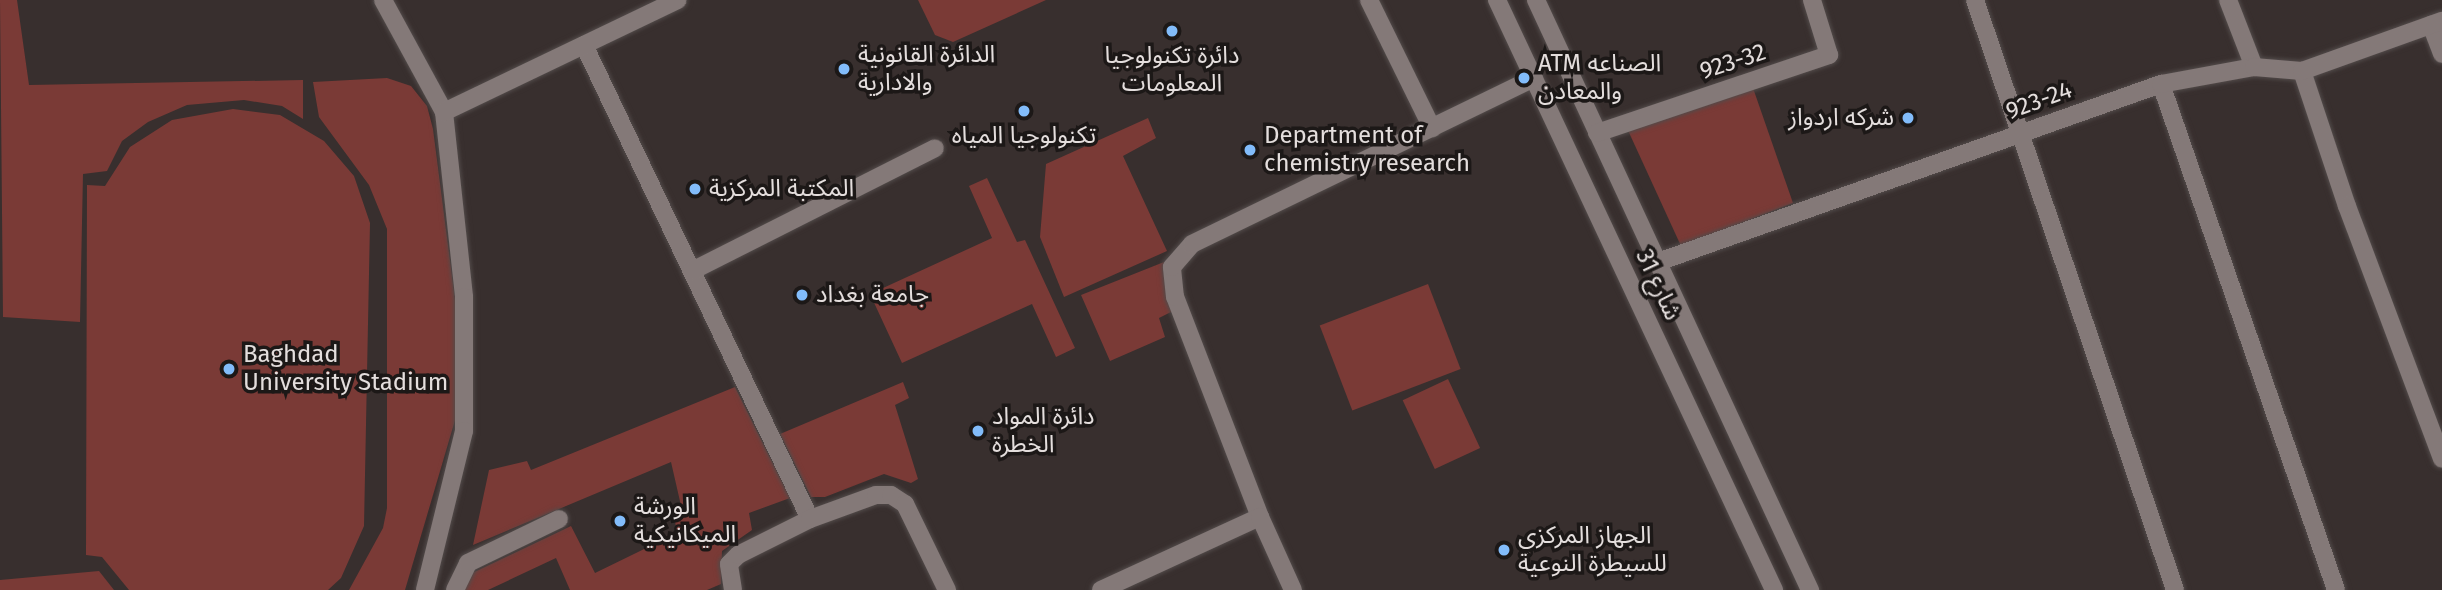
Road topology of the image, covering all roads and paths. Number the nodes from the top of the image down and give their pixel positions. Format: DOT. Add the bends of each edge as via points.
graph roads {
  1 [pos="383,0"];
  2 [pos="678,0"];
  3 [pos="1369,0"];
  4 [pos="1497,0"];
  5 [pos="1536,0"];
  6 [pos="1812,0"];
  7 [pos="1975,0"];
  8 [pos="2228,0"];
  9 [pos="2437,23"];
  10 [pos="584,45"];
  11 [pos="2442,54"];
  12 [pos="2254,67"];
  13 [pos="2302,71"];
  14 [pos="1534,78"];
  15 [pos="2161,84"];
  16 [pos="443,112"];
  17 [pos="1432,128"];
  18 [pos="1597,133"];
  19 [pos="2018,134"];
  20 [pos="935,148"];
  21 [pos="1658,262"];
  22 [pos="692,271"];
  23 [pos="2442,459"];
  24 [pos="1260,517"];
  25 [pos="559,519"];
  26 [pos="810,519"];
  27 [pos="425,590"];
  28 [pos="455,590"];
  29 [pos="733,590"];
  30 [pos="947,590"];
  31 [pos="1101,590"];
  32 [pos="1293,590"];
  33 [pos="1774,590"];
  34 [pos="1810,590"];
  35 [pos="2175,590"];
  36 [pos="2336,590"];
  1 -- 16 [label="street"];
  2 -- 10 [label="street"];
  3 -- 17 [label="street"];
  4 -- 14 [label="street, شارع 31"];
  5 -- 18 [label="street, شارع 31"];
  6 -- 18 [label="street, 923-32" via="1829,55"];
  7 -- 19 [label="street"];
  8 -- 12 [label="street"];
  9 -- 11 [label="street"];
  9 -- 13 [label="street, 923-24"];
  10 -- 16 [label="street"];
  10 -- 22 [label="street"];
  12 -- 13 [label="street, 923-24"];
  12 -- 15 [label="street, 923-24"];
  13 -- 23 [label="street"];
  14 -- 17 [label="street"];
  14 -- 33 [label="street, شارع 31"];
  15 -- 19 [label="street, 923-24"];
  15 -- 36 [label="street"];
  16 -- 27 [label="street" via="464,297 464,431"];
  17 -- 24 [label="street" via="1192,244 1171,267 1175,297"];
  18 -- 21 [label="street, شارع 31"];
  19 -- 21 [label="street, 923-24"];
  19 -- 35 [label="street"];
  20 -- 22 [label="street"];
  21 -- 34 [label="street, شارع 31"];
  22 -- 26 [label="street"];
  24 -- 31 [label="street"];
  24 -- 32 [label="street"];
  25 -- 28 [label="street" via="468,563"];
  26 -- 29 [label="street" via="738,555 729,564"];
  26 -- 30 [label="street" via="859,498 891,495 905,504"];
}
